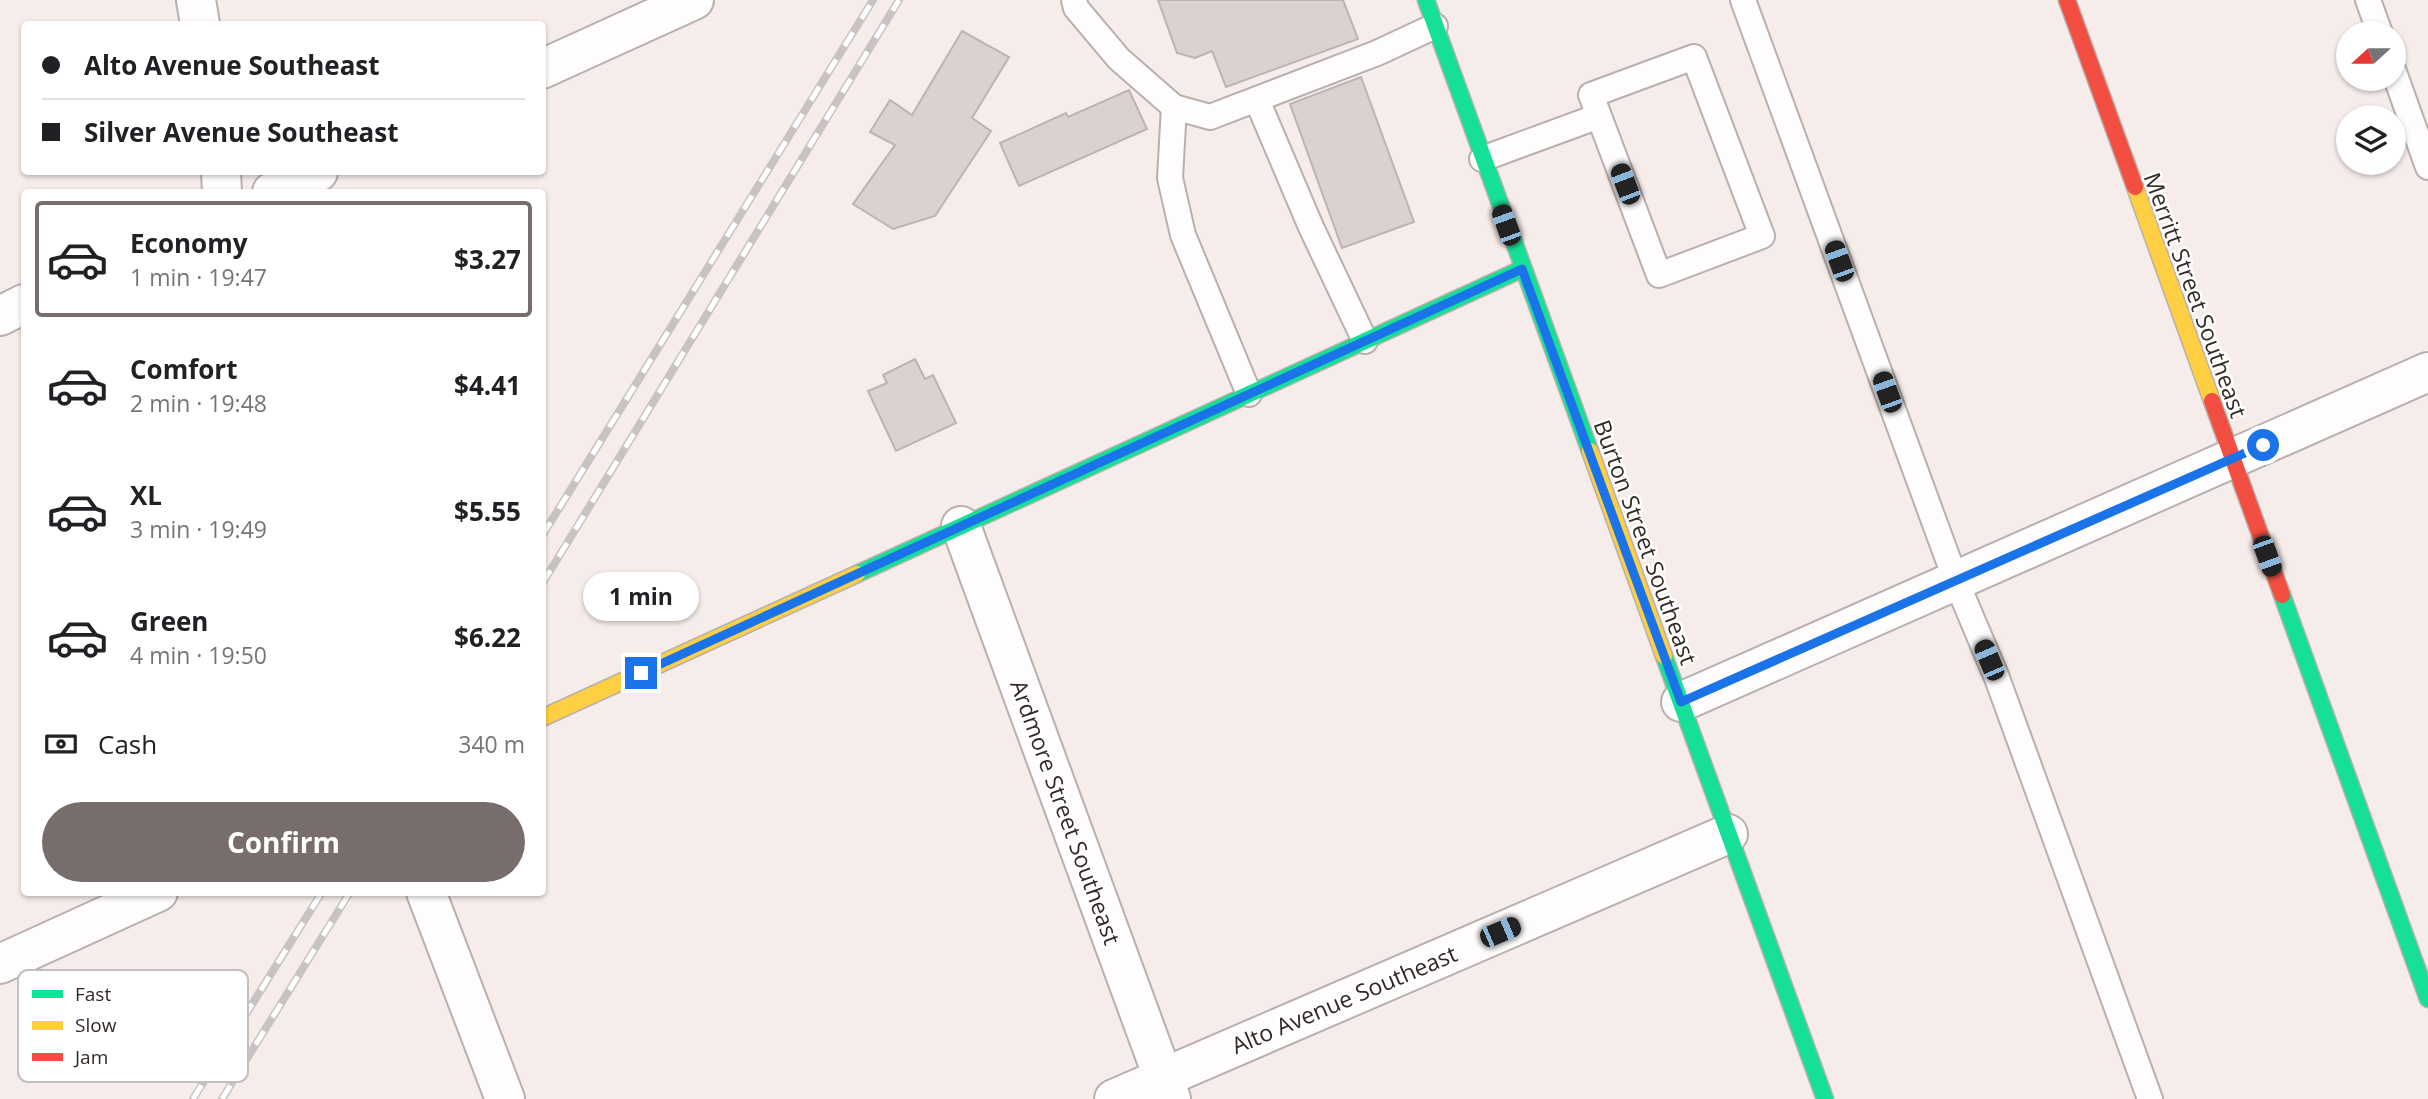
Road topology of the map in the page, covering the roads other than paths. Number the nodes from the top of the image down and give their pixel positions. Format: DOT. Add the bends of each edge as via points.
graph roads {
  1 [pos="196,0"];
  2 [pos="694,0"];
  3 [pos="1074,0"];
  4 [pos="1426,0"];
  5 [pos="1743,0"];
  6 [pos="2067,0"];
  7 [pos="2368,0"];
  8 [pos="200,21"];
  9 [pos="2376,21"];
  10 [pos="1435,26"];
  11 [pos="546,67"];
  12 [pos="2401,91"];
  13 [pos="1257,100"];
  14 [pos="1174,107"];
  15 [pos="1599,116"];
  16 [pos="1482,159"];
  17 [pos="2428,167"];
  18 [pos="311,175"];
  19 [pos="279,189"];
  20 [pos="1522,269"];
  21 [pos="21,306"];
  22 [pos="0,316"];
  23 [pos="1365,341"];
  24 [pos="2428,372"];
  25 [pos="1249,394"];
  26 [pos="2231,460"];
  27 [pos="961,526"];
  28 [pos="1956,581"];
  29 [pos="1681,702"];
  30 [pos="546,716"];
  31 [pos="1728,834"];
  32 [pos="149,896"];
  33 [pos="428,896"];
  34 [pos="0,964"];
  35 [pos="2428,999"];
  36 [pos="1167,1088"];
  37 [pos="505,1099"];
  38 [pos="1114,1099"];
  39 [pos="1825,1099"];
  40 [pos="2150,1099"];
  1 -- 8 [label="street"];
  2 -- 11 [label="street"];
  3 -- 14 [label="lane" via="1119,59"];
  4 -- 10 [label="street, Burton Street Southeast"];
  5 -- 28 [label="lane"];
  6 -- 26 [label="street, Merritt Street Southeast"];
  7 -- 9 [label="lane"];
  10 -- 13 [label="lane"];
  10 -- 16 [label="street, Burton Street Southeast"];
  12 -- 17 [label="lane"];
  13 -- 14 [label="lane" via="1210,117"];
  13 -- 23 [label="lane"];
  14 -- 25 [label="lane" via="1170,178 1183,235"];
  15 -- 15 [label="lane" via="1659,275 1762,236 1693,57 1591,95"];
  15 -- 16 [label="lane"];
  16 -- 20 [label="street, Burton Street Southeast"];
  18 -- 19 [label="street"];
  20 -- 23 [label="street"];
  20 -- 29 [label="street, Burton Street Southeast"];
  21 -- 22 [label="street"];
  23 -- 25 [label="street"];
  24 -- 26 [label="street"];
  25 -- 27 [label="street"];
  26 -- 28 [label="street"];
  26 -- 35 [label="street, Merritt Street Southeast"];
  27 -- 30 [label="street"];
  27 -- 36 [label="street, Ardmore Street Southeast"];
  28 -- 29 [label="street"];
  28 -- 40 [label="lane" via="1997,678"];
  29 -- 31 [label="street, Burton Street Southeast"];
  31 -- 36 [label="street, Alto Avenue Southeast"];
  31 -- 39 [label="street, Burton Street Southeast"];
  32 -- 34 [label="street"];
  33 -- 37 [label="street"];
  36 -- 38 [label="street, Alto Avenue Southeast"];
}
